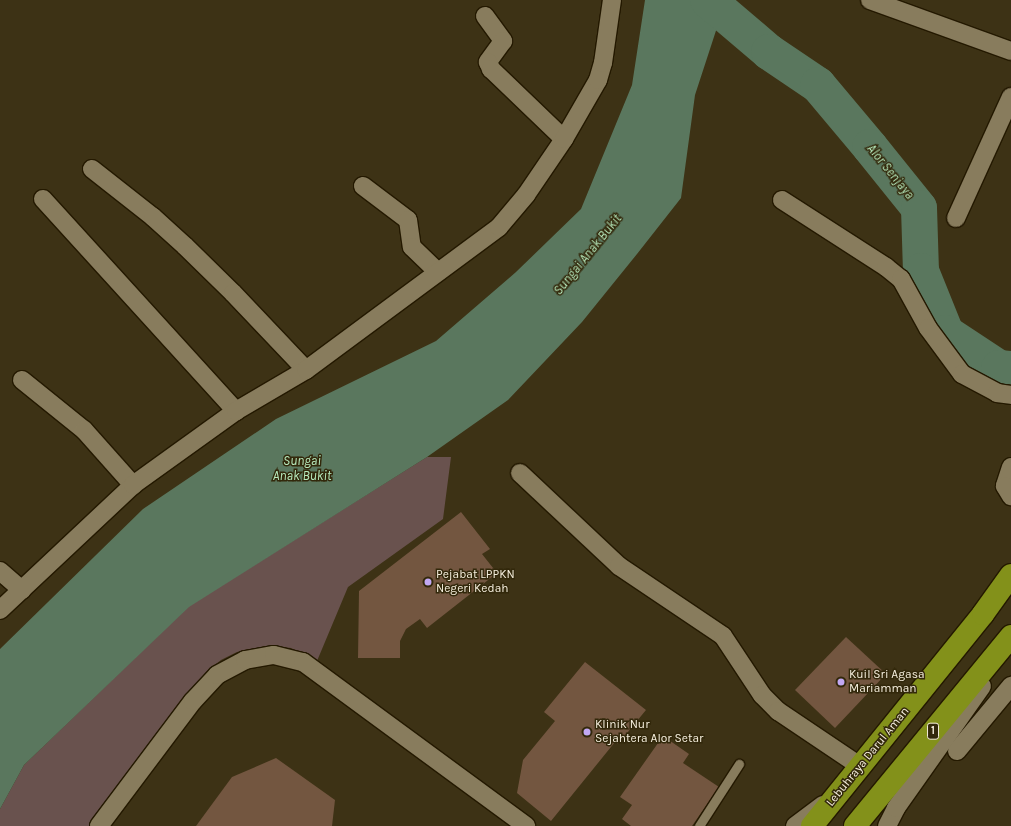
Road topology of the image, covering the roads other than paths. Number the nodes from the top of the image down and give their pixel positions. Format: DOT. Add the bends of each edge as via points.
graph roads {
  1 [pos="612,0"];
  2 [pos="870,0"];
  3 [pos="485,16"];
  4 [pos="1011,51"];
  5 [pos="1011,97"];
  6 [pos="564,139"];
  7 [pos="92,169"];
  8 [pos="363,186"];
  9 [pos="43,199"];
  10 [pos="782,200"];
  11 [pos="956,218"];
  12 [pos="438,272"];
  13 [pos="306,370"];
  14 [pos="22,380"];
  15 [pos="1011,395"];
  16 [pos="236,411"];
  17 [pos="1011,467"];
  18 [pos="520,474"];
  19 [pos="133,485"];
  20 [pos="1011,496"];
  21 [pos="0,571"];
  22 [pos="1011,575"];
  23 [pos="22,590"];
  24 [pos="0,610"];
  25 [pos="1011,636"];
  26 [pos="1011,640"];
  27 [pos="1011,686"];
  28 [pos="957,751"];
  29 [pos="739,764"];
  30 [pos="860,766"];
  31 [pos="839,793"];
  32 [pos="99,826"];
  33 [pos="526,826"];
  34 [pos="699,826"];
  35 [pos="795,826"];
  36 [pos="812,826"];
  37 [pos="855,826"];
  38 [pos="887,826"];
  1 -- 6 [label="street" via="598,80"];
  2 -- 4 [label="street"];
  3 -- 6 [label="street" via="503,42 488,62 491,69"];
  5 -- 11 [label="street"];
  6 -- 12 [label="street" via="526,195 499,227"];
  7 -- 13 [label="street" via="185,246"];
  8 -- 12 [label="street" via="408,220 412,247"];
  9 -- 16 [label="street"];
  10 -- 15 [label="street" via="886,267 900,279 928,328 962,374 997,393"];
  12 -- 13 [label="street"];
  13 -- 16 [label="street"];
  14 -- 19 [label="street" via="84,430"];
  16 -- 19 [label="street"];
  17 -- 20 [label="street" via="1005,486"];
  18 -- 30 [label="street" via="619,566 723,636 762,695 778,711"];
  19 -- 23 [label="street"];
  21 -- 23 [label="street"];
  22 -- 30 [label="highway, Lebuhraya Darul Aman" via="983,614"];
  23 -- 24 [label="street"];
  25 -- 37 [label="highway, 1"];
  26 -- 38 [label="street" via="1006,652 896,808"];
  27 -- 28 [label="street"];
  29 -- 34 [label="lane"];
  30 -- 31 [label="highway, Lebuhraya Darul Aman"];
  31 -- 35 [label="street"];
  31 -- 36 [label="highway, Lebuhraya Darul Aman"];
  32 -- 33 [label="street" via="193,701 218,676 244,660 274,655 303,662"];
}
